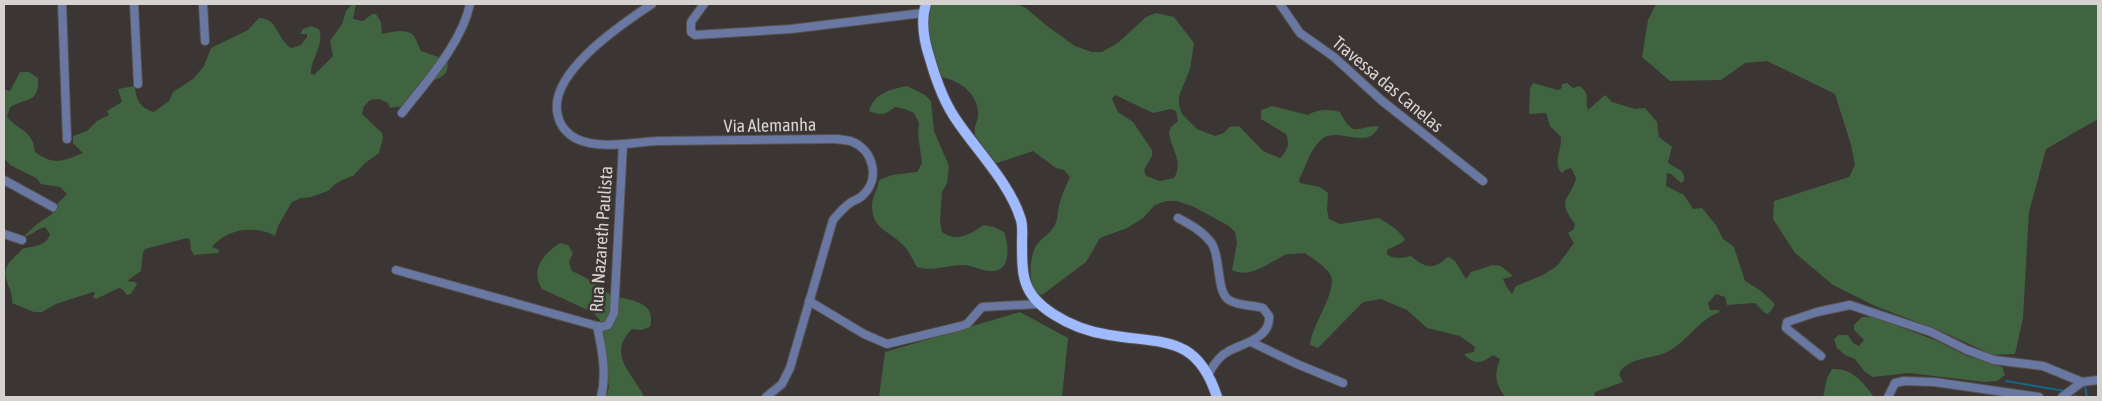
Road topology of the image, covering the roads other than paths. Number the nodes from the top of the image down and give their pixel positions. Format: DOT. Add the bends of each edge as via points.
graph roads {
  1 [pos="62,4"];
  2 [pos="134,4"];
  3 [pos="204,4"];
  4 [pos="470,4"];
  5 [pos="652,4"];
  6 [pos="704,4"];
  7 [pos="1280,4"];
  8 [pos="925,8"];
  9 [pos="205,41"];
  10 [pos="138,84"];
  11 [pos="402,113"];
  12 [pos="67,138"];
  13 [pos="623,144"];
  14 [pos="4,180"];
  15 [pos="1483,181"];
  16 [pos="53,206"];
  17 [pos="1178,218"];
  18 [pos="4,234"];
  19 [pos="22,240"];
  20 [pos="396,270"];
  21 [pos="809,301"];
  22 [pos="1039,304"];
  23 [pos="597,326"];
  24 [pos="1251,342"];
  25 [pos="1821,356"];
  26 [pos="1208,375"];
  27 [pos="2098,380"];
  28 [pos="2082,382"];
  29 [pos="1343,383"];
  30 [pos="601,397"];
  31 [pos="766,397"];
  32 [pos="1217,397"];
  33 [pos="1888,397"];
  34 [pos="2039,397"];
  35 [pos="2062,397"];
  1 -- 12 [label="street"];
  2 -- 10 [label="street"];
  3 -- 9 [label="street"];
  4 -- 11 [label="street" via="449,50"];
  5 -- 13 [label="street, Via Alemanha" via="617,27 585,56 557,95 556,108 565,131 576,139"];
  6 -- 8 [label="street" via="691,22 691,32 695,35 791,28"];
  7 -- 15 [label="street, Travessa das Canelas" via="1300,33 1334,57 1381,100"];
  8 -- 22 [label="main road" via="924,39 943,98 1011,198 1022,233 1024,281 1030,295"];
  13 -- 21 [label="street, Via Alemanha" via="837,139 853,142 863,150 874,169 872,182 864,195 850,203 833,220"];
  13 -- 23 [label="street, Rua Nazareth Paulista" via="614,313 608,325"];
  14 -- 16 [label="street"];
  17 -- 24 [label="street" via="1202,232 1213,245 1225,297 1267,312 1268,325"];
  18 -- 19 [label="street"];
  20 -- 23 [label="street"];
  21 -- 22 [label="street" via="887,344 967,324 982,307"];
  21 -- 31 [label="street, Via Alemanha" via="790,368 782,384"];
  22 -- 26 [label="main road" via="1070,324 1089,331 1172,344 1190,355"];
  23 -- 30 [label="street" via="604,367"];
  24 -- 26 [label="street" via="1220,357"];
  24 -- 29 [label="street"];
  25 -- 28 [label="street" via="1786,328 1787,322 1850,305 1931,332 1994,360 2044,366"];
  26 -- 32 [label="main road"];
  27 -- 28 [label="street"];
  28 -- 35 [label="street"];
  33 -- 34 [label="street" via="1895,383 1904,381 1934,382"];
}
